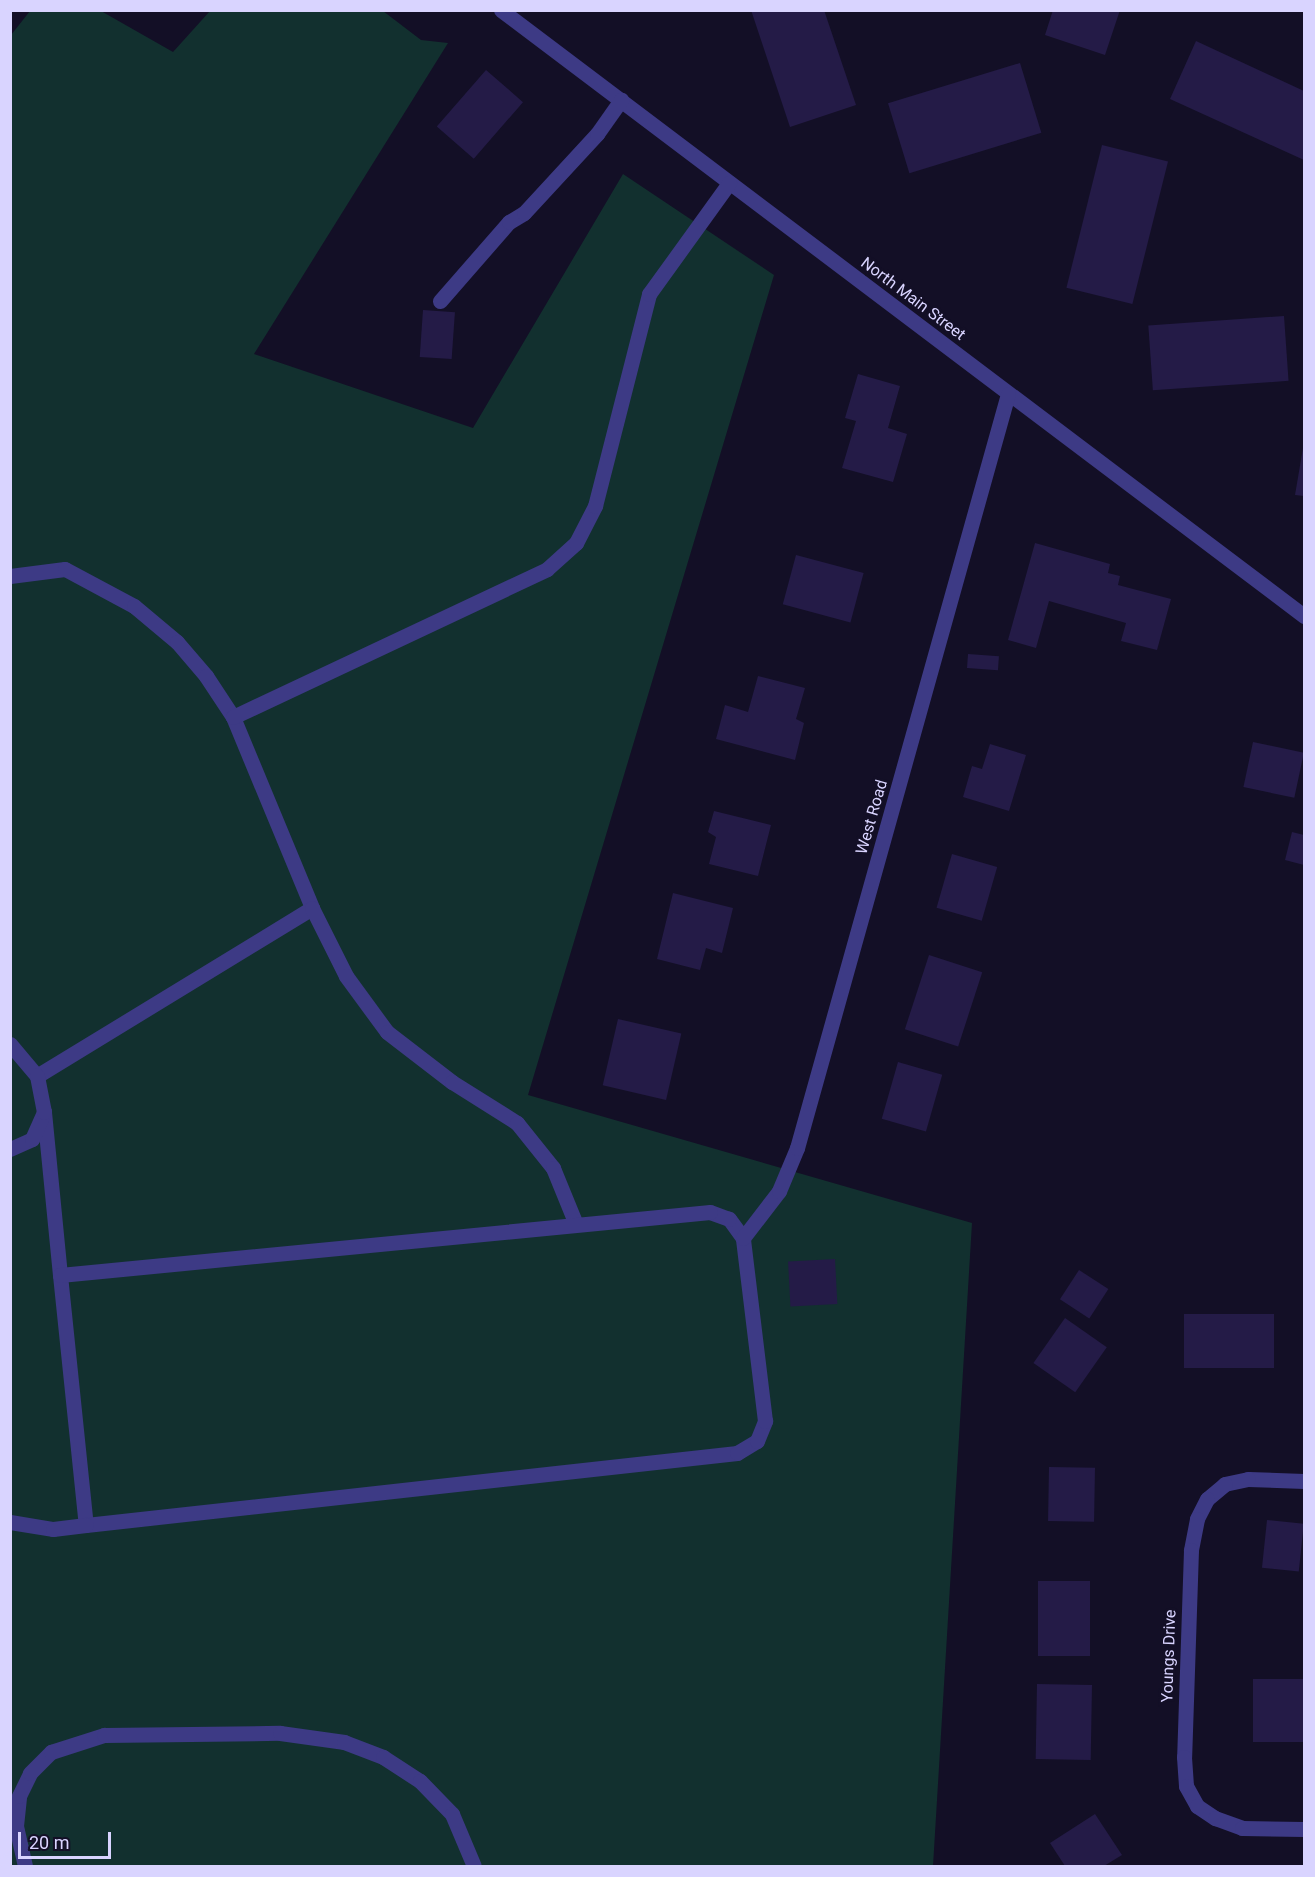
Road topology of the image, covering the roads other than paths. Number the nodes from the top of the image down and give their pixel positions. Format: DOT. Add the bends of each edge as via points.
graph roads {
  1 [pos="501,10"];
  2 [pos="621,100"];
  3 [pos="729,183"];
  4 [pos="440,301"];
  5 [pos="1008,394"];
  6 [pos="10,576"];
  7 [pos="1305,615"];
  8 [pos="233,717"];
  9 [pos="312,908"];
  10 [pos="10,1044"];
  11 [pos="37,1076"];
  12 [pos="44,1112"];
  13 [pos="10,1149"];
  14 [pos="575,1222"];
  15 [pos="743,1238"];
  16 [pos="60,1275"];
  17 [pos="1305,1481"];
  18 [pos="10,1522"];
  19 [pos="86,1525"];
  20 [pos="1305,1829"];
  21 [pos="25,1866"];
  22 [pos="474,1866"];
  1 -- 2 [label="street, North Main Street"];
  2 -- 3 [label="street, North Main Street"];
  2 -- 4 [label="street" via="597,134 524,213 509,222"];
  3 -- 5 [label="street, North Main Street"];
  3 -- 8 [label="street" via="649,294 595,506 576,543 547,569"];
  5 -- 7 [label="street, North Main Street"];
  5 -- 15 [label="street, West Road" via="797,1148 779,1191"];
  6 -- 8 [label="street" via="65,569 134,606 177,642"];
  8 -- 9 [label="street"];
  9 -- 11 [label="street"];
  9 -- 14 [label="street" via="346,976 387,1032 452,1082 517,1123 553,1168"];
  10 -- 11 [label="street"];
  11 -- 12 [label="street"];
  12 -- 13 [label="street" via="32,1139"];
  12 -- 16 [label="street"];
  14 -- 15 [label="street" via="710,1212 729,1219"];
  14 -- 16 [label="street"];
  15 -- 19 [label="street" via="765,1421 757,1441 737,1453"];
  16 -- 19 [label="street"];
  17 -- 20 [label="street, Youngs Drive" via="1248,1479 1225,1484 1206,1499 1197,1519 1191,1550 1184,1757 1186,1786 1197,1806 1215,1818 1242,1828"];
  18 -- 19 [label="street" via="53,1529"];
  21 -- 22 [label="street" via="16,1826 19,1796 30,1773 51,1752 104,1735 280,1733 344,1742 383,1757 420,1781 452,1814"];
}
